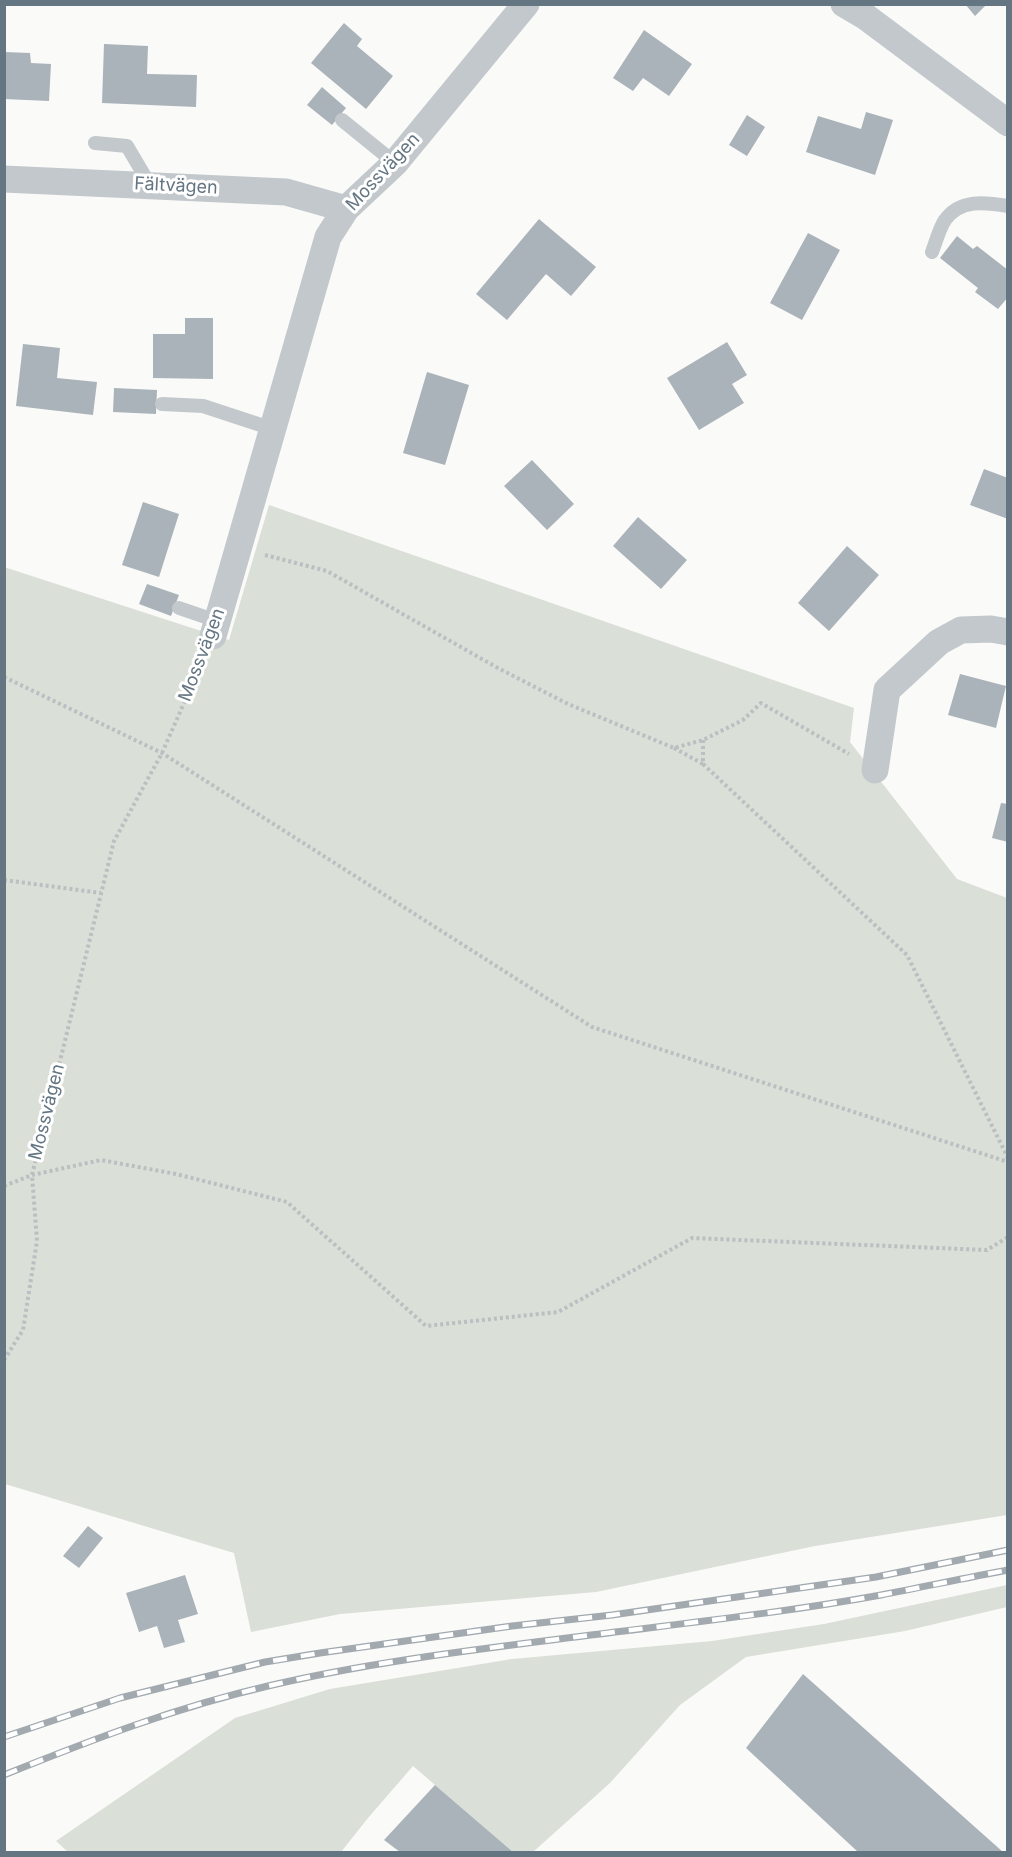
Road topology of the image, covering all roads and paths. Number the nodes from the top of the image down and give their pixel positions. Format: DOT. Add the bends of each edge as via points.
graph roads {
  1 [pos="526,4"];
  2 [pos="844,4"];
  3 [pos="342,120"];
  4 [pos="1008,123"];
  5 [pos="95,143"];
  6 [pos="395,163"];
  7 [pos="4,179"];
  8 [pos="150,184"];
  9 [pos="1008,206"];
  10 [pos="346,209"];
  11 [pos="932,252"];
  12 [pos="162,404"];
  13 [pos="273,429"];
  14 [pos="239,549"];
  15 [pos="179,608"];
  16 [pos="215,629"];
  17 [pos="1008,632"];
  18 [pos="4,677"];
  19 [pos="703,740"];
  20 [pos="674,748"];
  21 [pos="162,753"];
  22 [pos="703,764"];
  23 [pos="875,770"];
  24 [pos="4,880"];
  25 [pos="101,893"];
  26 [pos="1008,1160"];
  27 [pos="32,1175"];
  28 [pos="4,1186"];
  29 [pos="1008,1237"];
  30 [pos="4,1360"];
  1 -- 6 [label="street, Mossvägen"];
  2 -- 4 [label="street"];
  3 -- 6 [label="lane"];
  5 -- 8 [label="lane" via="127,146"];
  6 -- 10 [label="street, Mossvägen"];
  7 -- 8 [label="street, Fältvägen"];
  8 -- 10 [label="street, Fältvägen" via="286,192"];
  9 -- 11 [label="lane" via="984,202 957,209 945,221"];
  10 -- 13 [label="street, Mossvägen" via="328,237"];
  12 -- 13 [label="lane" via="203,406"];
  13 -- 14 [label="street, Mossvägen"];
  14 -- 16 [label="street, Mossvägen"];
  14 -- 20 [label="path" via="327,571 568,704"];
  15 -- 16 [label="lane"];
  16 -- 21 [label="path, Mossvägen"];
  17 -- 23 [label="street" via="961,630 939,642 887,690"];
  18 -- 21 [label="path"];
  19 -- 20 [label="path"];
  19 -- 22 [label="path"];
  19 -- 23 [label="path" via="743,720 761,703"];
  20 -- 22 [label="path"];
  21 -- 25 [label="path, Mossvägen" via="114,841"];
  21 -- 26 [label="path" via="592,1027"];
  22 -- 26 [label="path" via="907,955"];
  24 -- 25 [label="path"];
  25 -- 27 [label="path, Mossvägen"];
  27 -- 28 [label="path"];
  27 -- 29 [label="path" via="101,1160 287,1202 426,1326 558,1312 692,1238 987,1250"];
  27 -- 30 [label="path, Mossvägen" via="37,1241 23,1330"];
}
